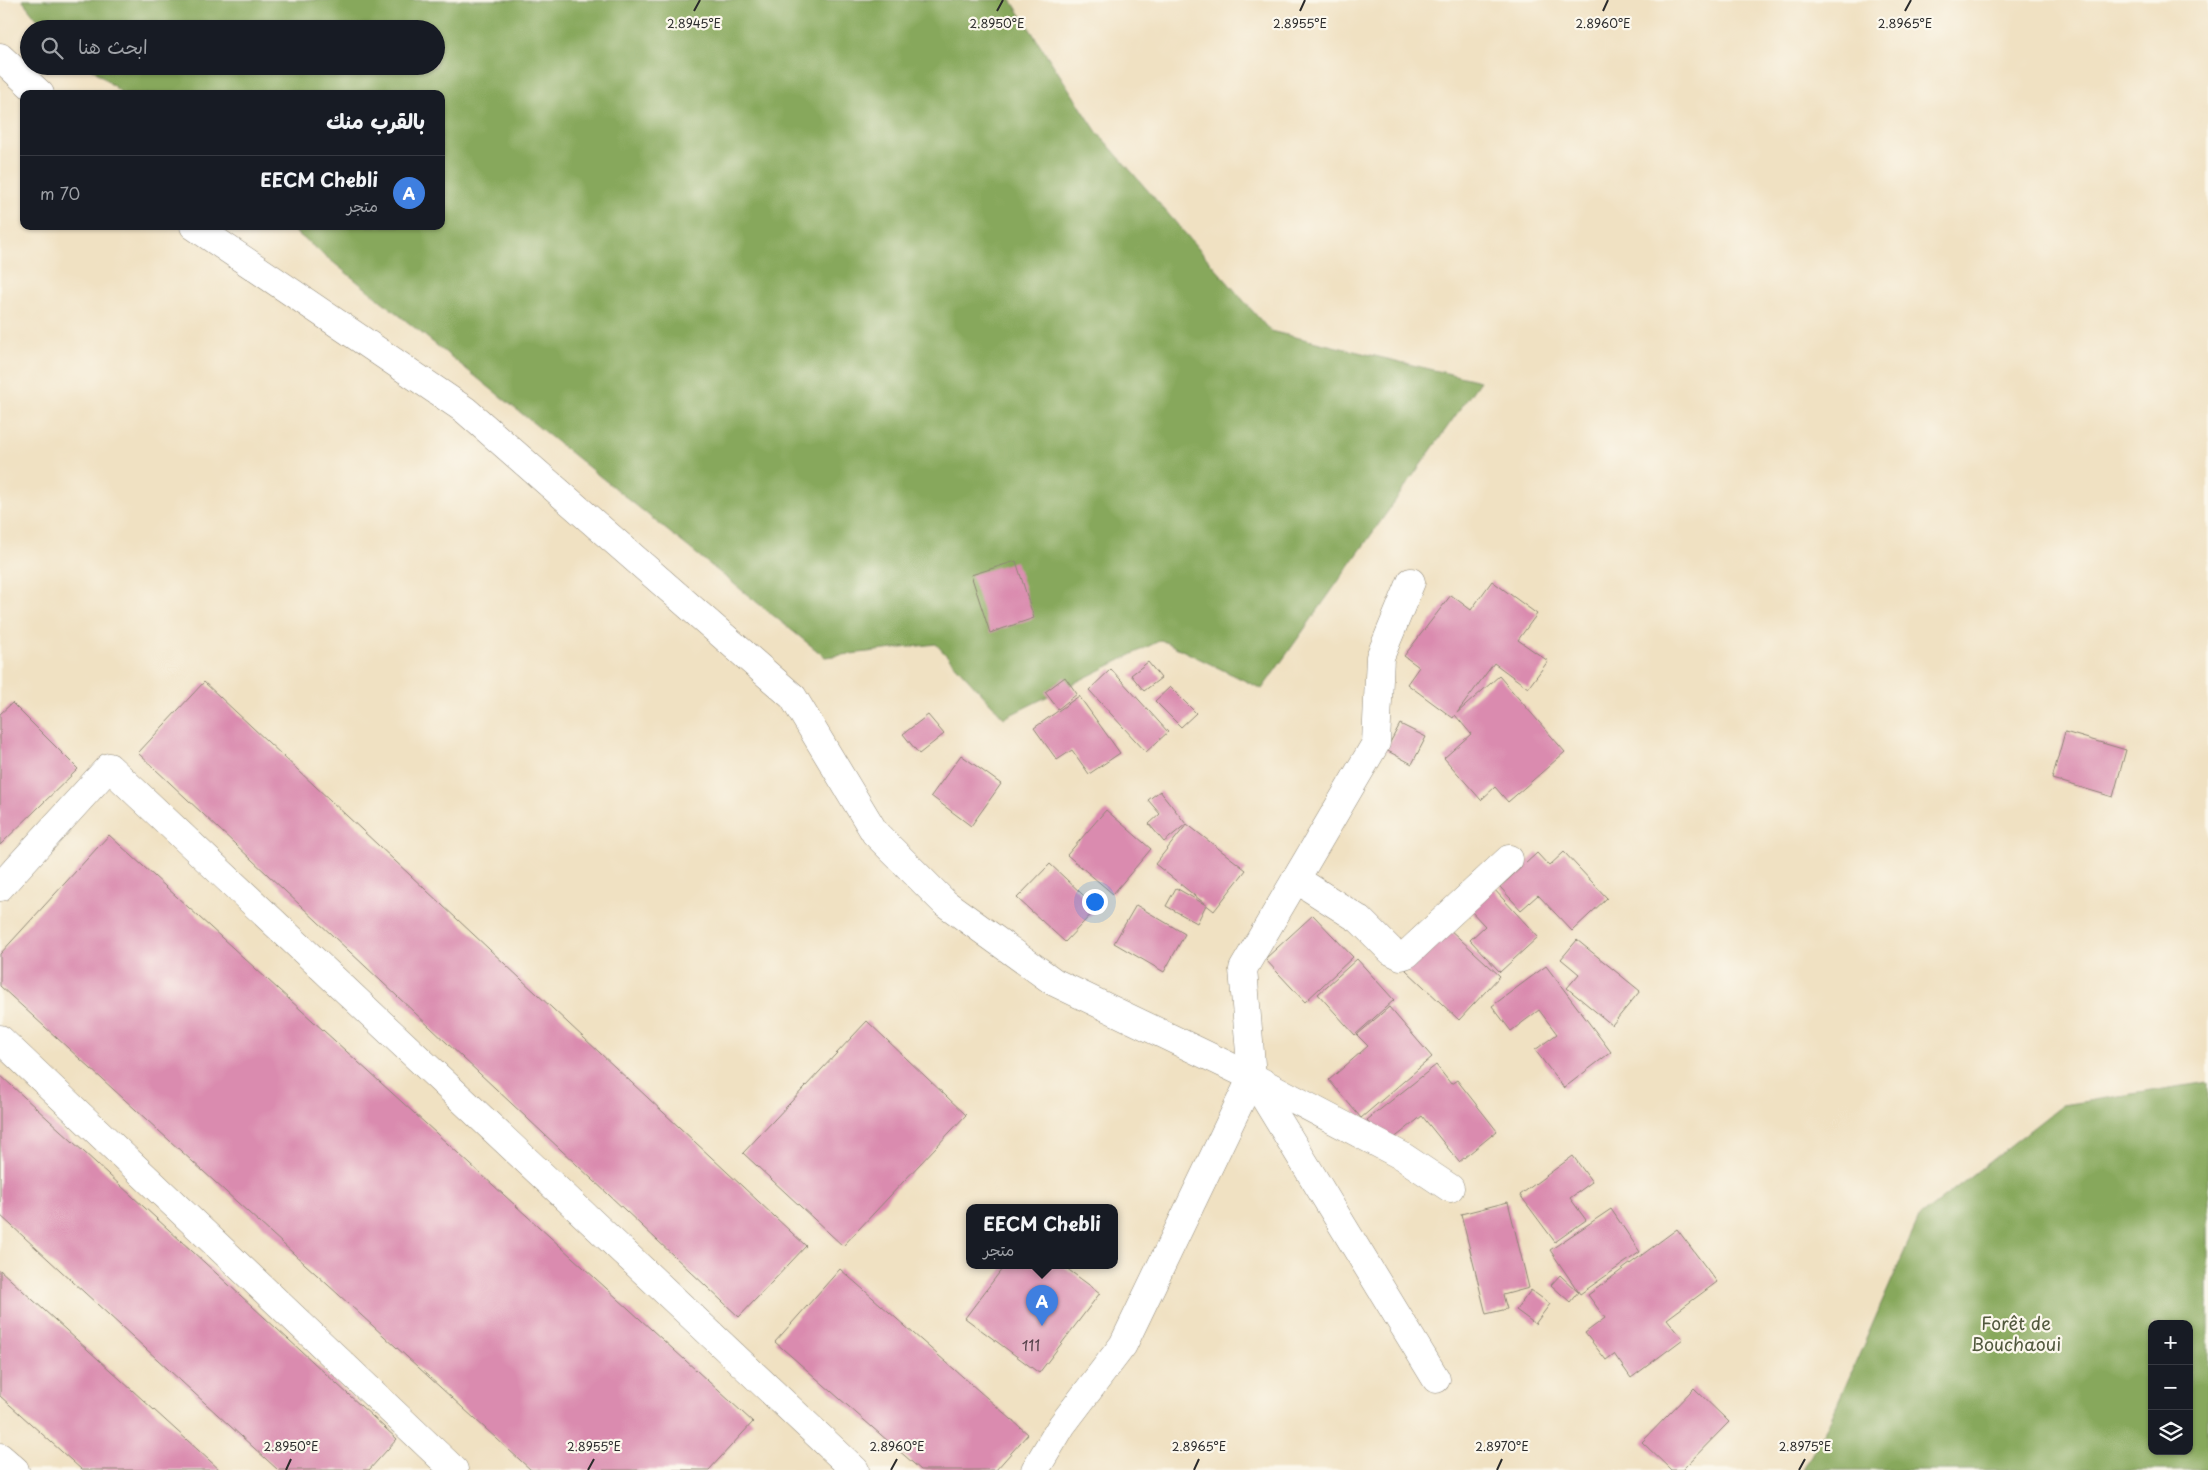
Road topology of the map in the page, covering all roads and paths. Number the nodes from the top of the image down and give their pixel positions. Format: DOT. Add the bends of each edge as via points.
graph roads {
  1 [pos="0,57"];
  2 [pos="36,90"];
  3 [pos="200,230"];
  4 [pos="1411,582"];
  5 [pos="1509,859"];
  6 [pos="1296,878"];
  7 [pos="0,887"];
  8 [pos="0,1039"];
  9 [pos="1252,1077"];
  10 [pos="1450,1188"];
  11 [pos="1436,1379"];
  12 [pos="0,1457"];
  13 [pos="15,1470"];
  14 [pos="454,1470"];
  15 [pos="855,1470"];
  16 [pos="1034,1470"];
  1 -- 2 [label="street"];
  3 -- 9 [label="street" via="465,410 792,698 875,832 945,903 1054,982"];
  4 -- 6 [label="street" via="1380,657 1376,743"];
  5 -- 6 [label="street" via="1407,954 1401,956 1391,951 1360,920"];
  6 -- 9 [label="street" via="1243,969"];
  7 -- 15 [label="street" via="109,767"];
  8 -- 14 [label="street"];
  9 -- 10 [label="street" via="1402,1156"];
  9 -- 11 [label="street"];
  9 -- 16 [label="street" via="1124,1345 1062,1425"];
  12 -- 13 [label="street"];
}
